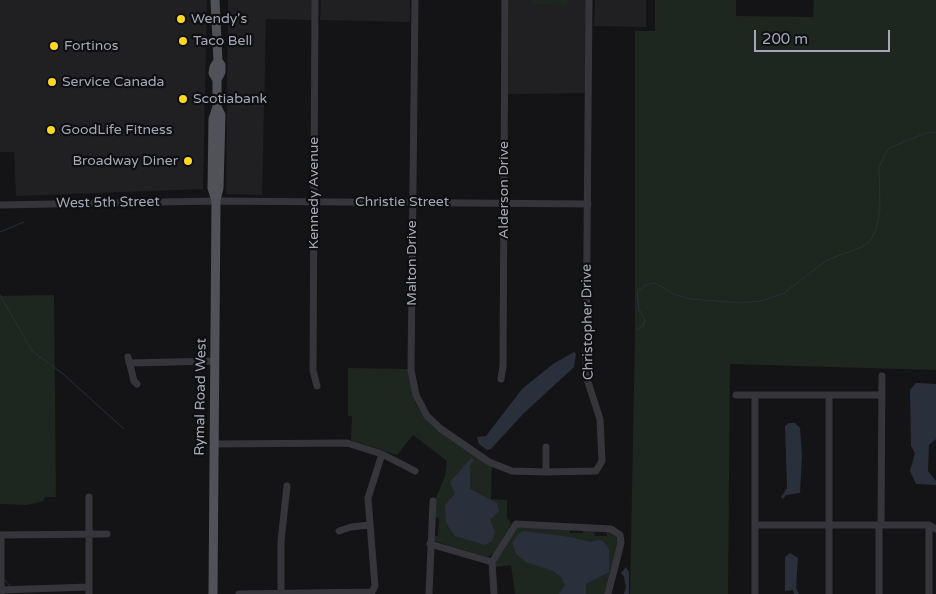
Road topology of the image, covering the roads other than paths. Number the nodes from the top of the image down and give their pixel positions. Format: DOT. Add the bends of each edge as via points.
graph roads {
  1 [pos="215,0"];
  2 [pos="221,0"];
  3 [pos="316,0"];
  4 [pos="415,0"];
  5 [pos="505,0"];
  6 [pos="590,0"];
  7 [pos="217,13"];
  8 [pos="216,201"];
  9 [pos="314,202"];
  10 [pos="412,202"];
  11 [pos="504,203"];
  12 [pos="588,204"];
  13 [pos="0,205"];
  14 [pos="215,361"];
  15 [pos="882,376"];
  16 [pos="501,379"];
  17 [pos="137,384"];
  18 [pos="317,386"];
  19 [pos="736,395"];
  20 [pos="755,395"];
  21 [pos="829,395"];
  22 [pos="882,395"];
  23 [pos="420,405"];
  24 [pos="214,444"];
  25 [pos="546,447"];
  26 [pos="382,454"];
  27 [pos="415,471"];
  28 [pos="546,472"];
  29 [pos="287,486"];
  30 [pos="89,497"];
  31 [pos="433,501"];
  32 [pos="370,525"];
  33 [pos="755,525"];
  34 [pos="829,525"];
  35 [pos="880,525"];
  36 [pos="934,525"];
  37 [pos="339,531"];
  38 [pos="89,534"];
  39 [pos="107,534"];
  40 [pos="0,535"];
  41 [pos="430,544"];
  42 [pos="492,562"];
  43 [pos="89,591"];
  44 [pos="1,592"];
  45 [pos="281,593"];
  46 [pos="213,594"];
  47 [pos="240,594"];
  48 [pos="429,594"];
  49 [pos="494,594"];
  50 [pos="608,594"];
  51 [pos="755,594"];
  52 [pos="829,594"];
  53 [pos="879,594"];
  54 [pos="929,594"];
  1 -- 7 [label="main road"];
  2 -- 7 [label="main road"];
  3 -- 9 [label="street, Kennedy Avenue"];
  4 -- 10 [label="street, Malton Drive"];
  5 -- 11 [label="street, Alderson Drive"];
  6 -- 12 [label="street, Christopher Drive"];
  7 -- 8 [label="main road, Rymal Road West" via="218,61 213,73 217,80 217,107 221,115"];
  8 -- 9 [label="street, Christie Street"];
  8 -- 13 [label="street, West 5th Street"];
  8 -- 14 [label="main road, Rymal Road West"];
  9 -- 10 [label="street, Christie Street"];
  9 -- 18 [label="street, Kennedy Avenue" via="313,370"];
  10 -- 11 [label="street, Christie Street"];
  10 -- 23 [label="street, Malton Drive" via="411,370"];
  11 -- 12 [label="street, Christie Street"];
  11 -- 16 [label="street, Alderson Drive"];
  12 -- 28 [label="street, Christopher Drive" via="586,362 587,379 600,419 602,461 596,471"];
  14 -- 17 [label="street" via="128,360"];
  14 -- 24 [label="main road, Rymal Road West"];
  15 -- 22 [label="street"];
  19 -- 20 [label="street"];
  20 -- 21 [label="street"];
  20 -- 33 [label="street"];
  21 -- 22 [label="street"];
  21 -- 34 [label="street"];
  22 -- 35 [label="street"];
  23 -- 28 [label="street, Christopher Drive" via="441,429 489,462 512,470"];
  24 -- 26 [label="street" via="347,443"];
  24 -- 46 [label="main road, Rymal Road West"];
  25 -- 28 [label="street"];
  26 -- 27 [label="street"];
  26 -- 32 [label="street" via="368,498"];
  29 -- 45 [label="street" via="280,540"];
  30 -- 38 [label="street"];
  31 -- 41 [label="street"];
  32 -- 37 [label="street"];
  32 -- 45 [label="street" via="375,586 372,592"];
  33 -- 34 [label="street"];
  33 -- 51 [label="street"];
  34 -- 35 [label="street"];
  34 -- 52 [label="street"];
  35 -- 36 [label="street"];
  35 -- 53 [label="street"];
  36 -- 54 [label="street"];
  38 -- 39 [label="street"];
  38 -- 40 [label="street"];
  38 -- 43 [label="street"];
  40 -- 44 [label="street"];
  41 -- 42 [label="street"];
  41 -- 48 [label="street"];
  42 -- 49 [label="street"];
  42 -- 50 [label="street" via="516,524 611,529 618,531 621,543"];
  43 -- 44 [label="street"];
  45 -- 47 [label="street"];
}
